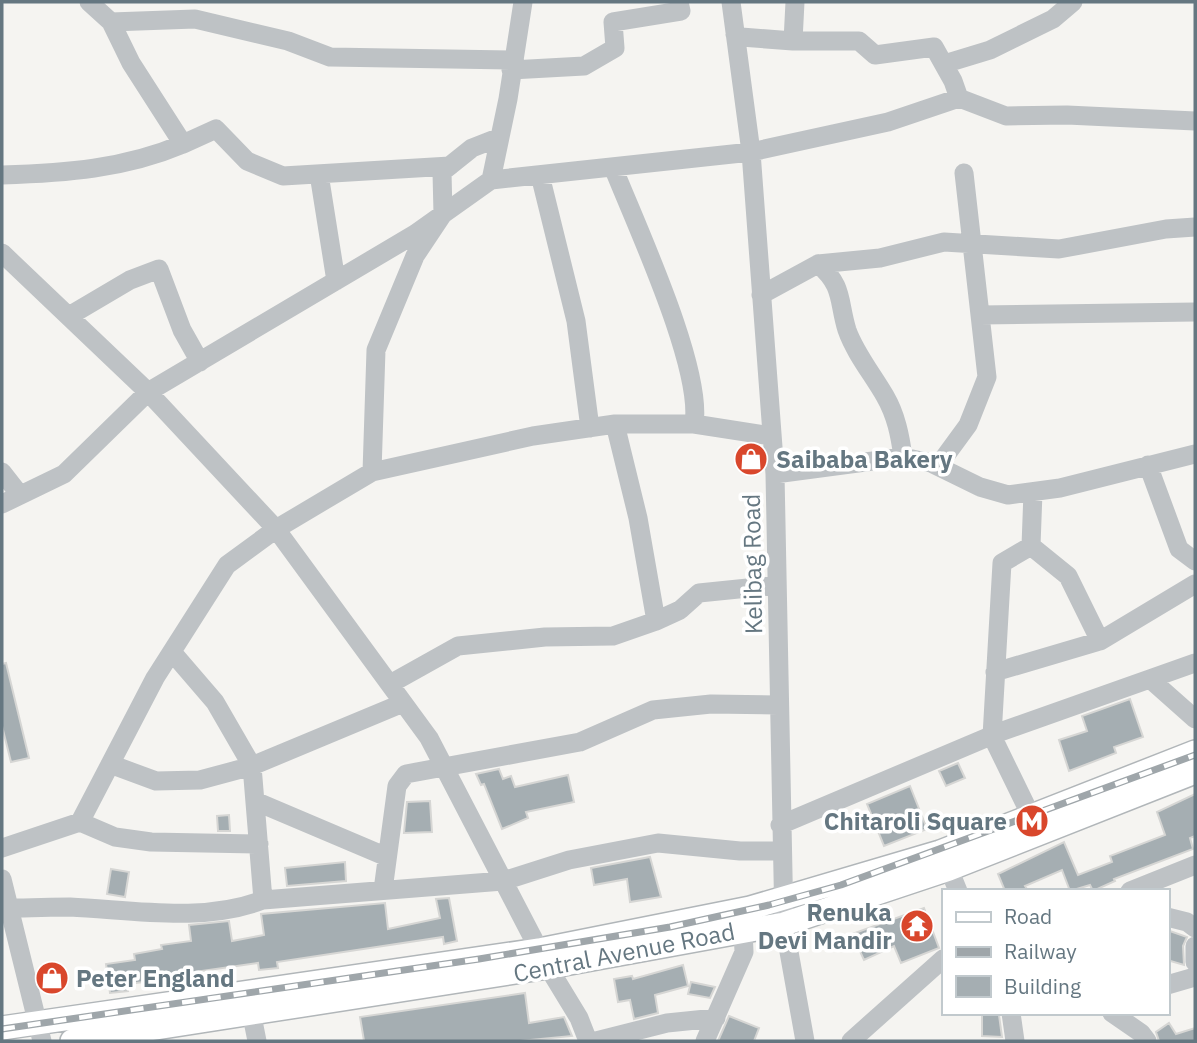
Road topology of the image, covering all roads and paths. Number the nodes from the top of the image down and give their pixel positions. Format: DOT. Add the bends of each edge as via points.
graph roads {
  1 [pos="89,2"];
  2 [pos="523,2"];
  3 [pos="679,2"];
  4 [pos="731,2"];
  5 [pos="795,2"];
  6 [pos="1066,3"];
  7 [pos="111,22"];
  8 [pos="735,34"];
  9 [pos="793,41"];
  10 [pos="512,64"];
  11 [pos="944,64"];
  12 [pos="959,98"];
  13 [pos="1195,121"];
  14 [pos="500,137"];
  15 [pos="183,144"];
  16 [pos="751,152"];
  17 [pos="450,166"];
  18 [pos="613,167"];
  19 [pos="964,173"];
  20 [pos="318,174"];
  21 [pos="2,175"];
  22 [pos="540,175"];
  23 [pos="491,180"];
  24 [pos="443,214"];
  25 [pos="1195,227"];
  26 [pos="972,244"];
  27 [pos="2,253"];
  28 [pos="818,264"];
  29 [pos="336,281"];
  30 [pos="761,295"];
  31 [pos="1195,312"];
  32 [pos="980,315"];
  33 [pos="69,316"];
  34 [pos="200,362"];
  35 [pos="148,392"];
  36 [pos="615,424"];
  37 [pos="694,424"];
  38 [pos="590,428"];
  39 [pos="772,436"];
  40 [pos="1195,454"];
  41 [pos="903,457"];
  42 [pos="1148,465"];
  43 [pos="938,466"];
  44 [pos="2,472"];
  45 [pos="372,472"];
  46 [pos="775,474"];
  47 [pos="1033,492"];
  48 [pos="20,495"];
  49 [pos="2,504"];
  50 [pos="276,529"];
  51 [pos="1031,547"];
  52 [pos="1195,561"];
  53 [pos="1195,584"];
  54 [pos="776,585"];
  55 [pos="656,621"];
  56 [pos="1100,641"];
  57 [pos="172,652"];
  58 [pos="1195,663"];
  59 [pos="995,672"];
  60 [pos="1150,679"];
  61 [pos="390,684"];
  62 [pos="403,702"];
  63 [pos="778,705"];
  64 [pos="1195,719"];
  65 [pos="992,736"];
  66 [pos="1195,752"];
  67 [pos="110,764"];
  68 [pos="252,766"];
  69 [pos="443,766"];
  70 [pos="1195,772"];
  71 [pos="255,801"];
  72 [pos="1031,816"];
  73 [pos="79,822"];
  74 [pos="780,825"];
  75 [pos="258,844"];
  76 [pos="2,848"];
  77 [pos="780,852"];
  78 [pos="387,856"];
  79 [pos="1195,865"];
  80 [pos="949,869"];
  81 [pos="2,879"];
  82 [pos="503,881"];
  83 [pos="957,889"];
  84 [pos="1135,889"];
  85 [pos="383,890"];
  86 [pos="263,900"];
  87 [pos="783,901"];
  88 [pos="11,908"];
  89 [pos="1169,918"];
  90 [pos="784,924"];
  91 [pos="1195,928"];
  92 [pos="743,930"];
  93 [pos="1195,946"];
  94 [pos="543,959"];
  95 [pos="942,959"];
  96 [pos="1195,962"];
  97 [pos="1195,976"];
  98 [pos="1169,984"];
  99 [pos="1011,1015"];
  100 [pos="1115,1015"];
  101 [pos="252,1016"];
  102 [pos="61,1018"];
  103 [pos="716,1018"];
  104 [pos="2,1028"];
  105 [pos="39,1032"];
  106 [pos="70,1041"];
  107 [pos="257,1041"];
  108 [pos="588,1041"];
  109 [pos="596,1041"];
  110 [pos="705,1041"];
  111 [pos="806,1041"];
  112 [pos="851,1041"];
  113 [pos="1014,1041"];
  114 [pos="1147,1041"];
  1 -- 7 [label="street"];
  2 -- 10 [label="street"];
  3 -- 10 [label="street" via="681,11 613,22 615,48 584,66"];
  4 -- 8 [label="street, Kelibag Road"];
  5 -- 9 [label="street"];
  6 -- 11 [label="street" via="1053,19 990,50"];
  7 -- 10 [label="street" via="195,19 288,41 330,57"];
  7 -- 15 [label="street" via="131,63"];
  8 -- 9 [label="street"];
  8 -- 16 [label="street, Kelibag Road"];
  9 -- 11 [label="street" via="859,41 875,55 934,47"];
  10 -- 14 [label="street"];
  11 -- 12 [label="street"];
  12 -- 13 [label="street" via="1006,116"];
  12 -- 16 [label="street" via="888,122"];
  14 -- 17 [label="street" via="472,148"];
  14 -- 23 [label="street"];
  15 -- 20 [label="street" via="216,129 247,161 283,176"];
  15 -- 21 [label="street" via="149,159 110,168"];
  16 -- 18 [label="street"];
  16 -- 30 [label="street, Kelibag Road"];
  17 -- 20 [label="street"];
  17 -- 24 [label="street" via="442,172"];
  18 -- 22 [label="street"];
  18 -- 37 [label="street" via="674,323 697,405"];
  19 -- 26 [label="street"];
  20 -- 29 [label="street"];
  22 -- 23 [label="street"];
  22 -- 38 [label="street" via="576,321"];
  23 -- 24 [label="street"];
  24 -- 29 [label="street"];
  24 -- 45 [label="street" via="415,256 376,350"];
  25 -- 26 [label="street" via="1059,249"];
  26 -- 28 [label="street" via="944,242 880,258"];
  26 -- 32 [label="street"];
  27 -- 33 [label="street"];
  28 -- 30 [label="street"];
  28 -- 41 [label="street" via="832,276 847,331 886,397 898,425"];
  29 -- 34 [label="street"];
  30 -- 39 [label="street, Kelibag Road"];
  31 -- 32 [label="street"];
  32 -- 43 [label="street" via="987,377 968,425"];
  33 -- 34 [label="street" via="130,279 159,269 182,330"];
  33 -- 35 [label="street"];
  34 -- 35 [label="street"];
  35 -- 48 [label="street" via="64,474"];
  35 -- 50 [label="street"];
  36 -- 37 [label="street"];
  36 -- 38 [label="street"];
  36 -- 55 [label="street"];
  37 -- 39 [label="street"];
  38 -- 45 [label="street"];
  39 -- 46 [label="street, Kelibag Road"];
  40 -- 42 [label="street"];
  41 -- 43 [label="street"];
  41 -- 46 [label="street"];
  42 -- 47 [label="street"];
  42 -- 52 [label="street" via="1179,549"];
  43 -- 47 [label="street" via="1008,495"];
  44 -- 48 [label="street"];
  45 -- 50 [label="street"];
  46 -- 54 [label="street, Kelibag Road"];
  47 -- 51 [label="street"];
  48 -- 49 [label="street"];
  50 -- 57 [label="street" via="227,565"];
  50 -- 61 [label="street"];
  51 -- 56 [label="street" via="1068,576"];
  51 -- 59 [label="street" via="1002,563"];
  53 -- 56 [label="street"];
  54 -- 55 [label="street" via="699,593 680,610"];
  54 -- 63 [label="street, Kelibag Road"];
  55 -- 61 [label="street" via="613,636 545,636 458,646"];
  56 -- 59 [label="street"];
  57 -- 67 [label="street"];
  57 -- 68 [label="street" via="215,702"];
  58 -- 60 [label="street"];
  59 -- 65 [label="street"];
  60 -- 64 [label="street"];
  60 -- 65 [label="street"];
  61 -- 62 [label="street"];
  62 -- 68 [label="street"];
  62 -- 69 [label="street"];
  63 -- 69 [label="street" via="711,704 653,710 580,742"];
  63 -- 74 [label="street, Kelibag Road"];
  65 -- 72 [label="street"];
  65 -- 74 [label="street"];
  66 -- 72 [label="main road"];
  67 -- 68 [label="street" via="156,781 200,780"];
  67 -- 73 [label="street"];
  68 -- 71 [label="street"];
  69 -- 78 [label="street" via="406,774 397,786"];
  69 -- 82 [label="street"];
  70 -- 80 [label="main road, Central Avenue Road"];
  71 -- 75 [label="street"];
  71 -- 78 [label="street"];
  72 -- 87 [label="main road" via="940,852"];
  73 -- 75 [label="street" via="115,837 150,842"];
  73 -- 76 [label="street"];
  74 -- 77 [label="street, Kelibag Road"];
  75 -- 86 [label="street"];
  77 -- 82 [label="street" via="658,843 569,860"];
  77 -- 87 [label="street, Kelibag Road"];
  78 -- 85 [label="street"];
  79 -- 84 [label="street"];
  80 -- 83 [label="street"];
  80 -- 90 [label="main road, Central Avenue Road"];
  81 -- 88 [label="street"];
  82 -- 85 [label="street"];
  82 -- 94 [label="street"];
  85 -- 86 [label="street"];
  86 -- 88 [label="street" via="240,909 138,914 70,907"];
  87 -- 90 [label="street, Kelibag Road"];
  87 -- 94 [label="main road"];
  88 -- 105 [label="street"];
  89 -- 91 [label="street"];
  90 -- 92 [label="main road, Central Avenue Road"];
  90 -- 111 [label="street, Kelibag Road"];
  92 -- 94 [label="main road, Central Avenue Road"];
  92 -- 103 [label="street" via="744,952"];
  93 -- 96 [label="street"];
  94 -- 101 [label="main road, Central Avenue Road"];
  94 -- 102 [label="main road" via="430,964 231,997"];
  94 -- 108 [label="street"];
  95 -- 112 [label="street"];
  97 -- 98 [label="street"];
  99 -- 113 [label="street"];
  100 -- 114 [label="street"];
  101 -- 106 [label="main road, Central Avenue Road"];
  101 -- 107 [label="street"];
  102 -- 105 [label="main road"];
  102 -- 106 [label="main road"];
  103 -- 109 [label="street" via="667,1023"];
  103 -- 110 [label="street"];
  104 -- 105 [label="main road"];
}
